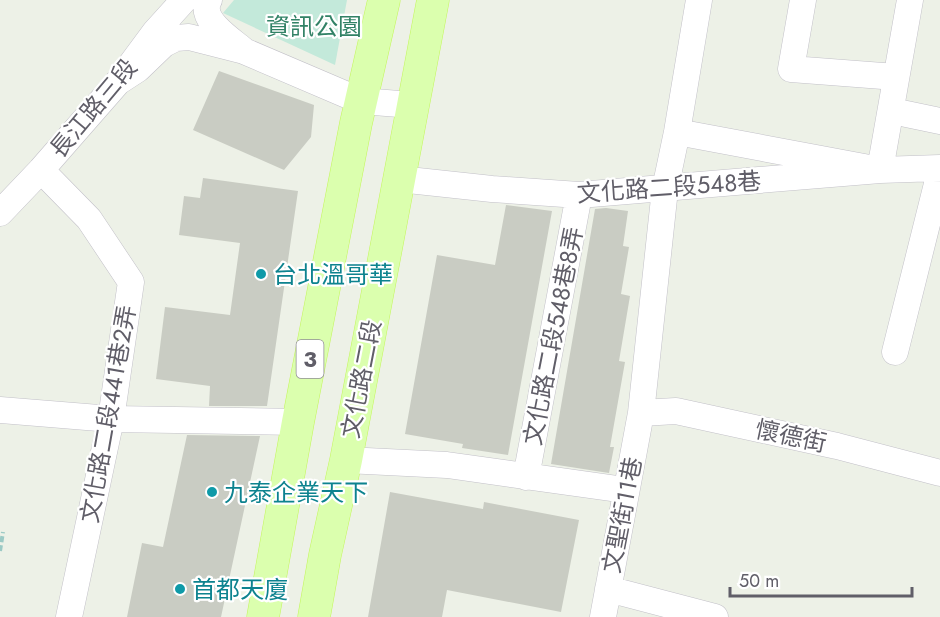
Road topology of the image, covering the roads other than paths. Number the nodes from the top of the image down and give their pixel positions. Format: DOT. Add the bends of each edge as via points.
graph roads {
  1 [pos="184,0"];
  2 [pos="209,0"];
  3 [pos="384,0"];
  4 [pos="433,0"];
  5 [pos="699,0"];
  6 [pos="803,0"];
  7 [pos="910,0"];
  8 [pos="244,51"];
  9 [pos="896,77"];
  10 [pos="118,82"];
  11 [pos="361,101"];
  12 [pos="412,105"];
  13 [pos="892,111"];
  14 [pos="940,121"];
  15 [pos="678,132"];
  16 [pos="41,170"];
  17 [pos="940,170"];
  18 [pos="880,171"];
  19 [pos="399,179"];
  20 [pos="665,189"];
  21 [pos="579,195"];
  22 [pos="0,213"];
  23 [pos="895,352"];
  24 [pos="0,410"];
  25 [pos="641,413"];
  26 [pos="111,419"];
  27 [pos="298,422"];
  28 [pos="346,460"];
  29 [pos="940,473"];
  30 [pos="526,477"];
  31 [pos="625,490"];
  32 [pos="608,589"];
  33 [pos="69,617"];
  34 [pos="263,617"];
  35 [pos="314,617"];
  36 [pos="603,617"];
  37 [pos="715,617"];
  1 -- 10 [label="street, 長江路三段"];
  2 -- 8 [label="street" via="206,11 211,22"];
  3 -- 11 [label="main road, 3"];
  4 -- 12 [label="main road, 文化路二段"];
  5 -- 15 [label="street, 文聖街11巷"];
  6 -- 9 [label="street" via="791,69"];
  7 -- 9 [label="street"];
  8 -- 10 [label="street" via="189,37 176,38"];
  8 -- 11 [label="street"];
  9 -- 13 [label="street"];
  10 -- 16 [label="street, 長江路三段"];
  11 -- 12 [label="street"];
  11 -- 27 [label="main road, 3"];
  12 -- 19 [label="main road, 文化路二段"];
  13 -- 14 [label="street"];
  13 -- 18 [label="street"];
  15 -- 18 [label="street"];
  15 -- 20 [label="street, 文聖街11巷"];
  16 -- 22 [label="street, 長江路三段"];
  16 -- 26 [label="street, 文化路二段441巷2弄" via="89,219 131,282"];
  17 -- 18 [label="street, 文化路二段548巷"];
  17 -- 23 [label="street"];
  18 -- 20 [label="street, 文化路二段548巷"];
  19 -- 21 [label="street, 文化路二段548巷"];
  19 -- 28 [label="main road, 文化路二段"];
  20 -- 21 [label="street, 文化路二段548巷"];
  20 -- 25 [label="street, 文聖街11巷"];
  21 -- 30 [label="street, 文化路二段548巷8弄"];
  24 -- 26 [label="street"];
  25 -- 29 [label="street, 懷德街" via="676,411"];
  25 -- 31 [label="street, 文聖街11巷"];
  26 -- 27 [label="street"];
  26 -- 33 [label="street, 文化路二段441巷2弄"];
  27 -- 34 [label="main road, 3"];
  28 -- 30 [label="street" via="447,465"];
  28 -- 35 [label="main road, 文化路二段"];
  30 -- 31 [label="street"];
  31 -- 32 [label="street, 文聖街11巷"];
  32 -- 36 [label="street, 文聖街11巷"];
  32 -- 37 [label="street"];
}
